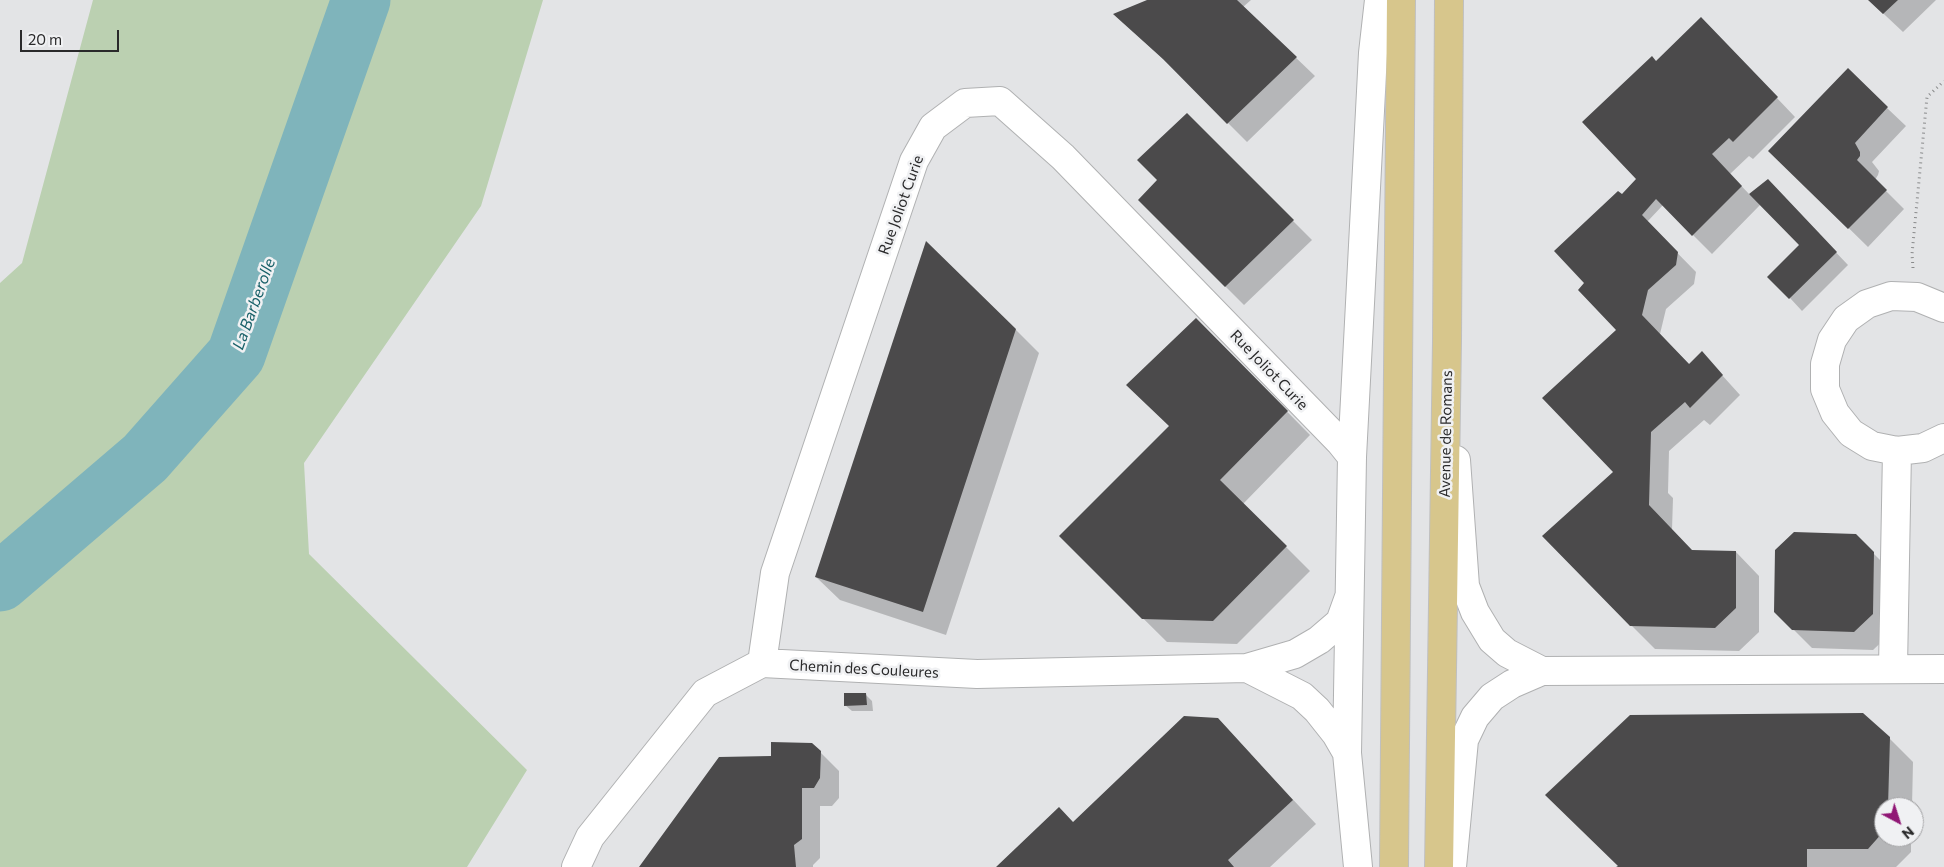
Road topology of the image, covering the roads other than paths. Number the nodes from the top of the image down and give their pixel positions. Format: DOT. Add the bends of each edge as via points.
graph roads {
  1 [pos="1378,0"];
  2 [pos="1402,0"];
  3 [pos="1449,0"];
  4 [pos="1944,308"];
  5 [pos="1447,342"];
  6 [pos="1944,438"];
  7 [pos="1897,451"];
  8 [pos="1352,457"];
  9 [pos="1349,597"];
  10 [pos="762,663"];
  11 [pos="1248,668"];
  12 [pos="1894,668"];
  13 [pos="1944,669"];
  14 [pos="1542,671"];
  15 [pos="1347,753"];
  16 [pos="576,867"];
  17 [pos="1358,867"];
  18 [pos="1394,867"];
  19 [pos="1440,867"];
  20 [pos="1452,867"];
  1 -- 8 [label="street"];
  2 -- 18 [label="main road"];
  3 -- 5 [label="main road, Avenue de Romans"];
  4 -- 7 [label="street" via="1917,297 1891,296 1867,304 1846,319 1832,340 1825,364 1825,389 1835,413 1851,433 1872,446"];
  5 -- 14 [label="street" via="1465,586 1475,612 1492,640 1507,653"];
  5 -- 19 [label="main road, Avenue de Romans"];
  6 -- 7 [label="street" via="1923,448"];
  7 -- 12 [label="street"];
  8 -- 9 [label="street"];
  8 -- 10 [label="street, Rue Joliot Curie" via="1063,157 1000,101 965,103 933,127 914,161 775,572"];
  9 -- 11 [label="street" via="1340,622 1320,640 1295,654"];
  9 -- 15 [label="street"];
  10 -- 11 [label="street, Chemin des Couleures" via="977,674"];
  10 -- 16 [label="street" via="705,694 590,837"];
  11 -- 15 [label="street" via="1302,696 1336,734"];
  12 -- 13 [label="street"];
  12 -- 14 [label="street"];
  14 -- 20 [label="street" via="1492,697 1475,717 1464,740"];
  15 -- 17 [label="street"];
}
